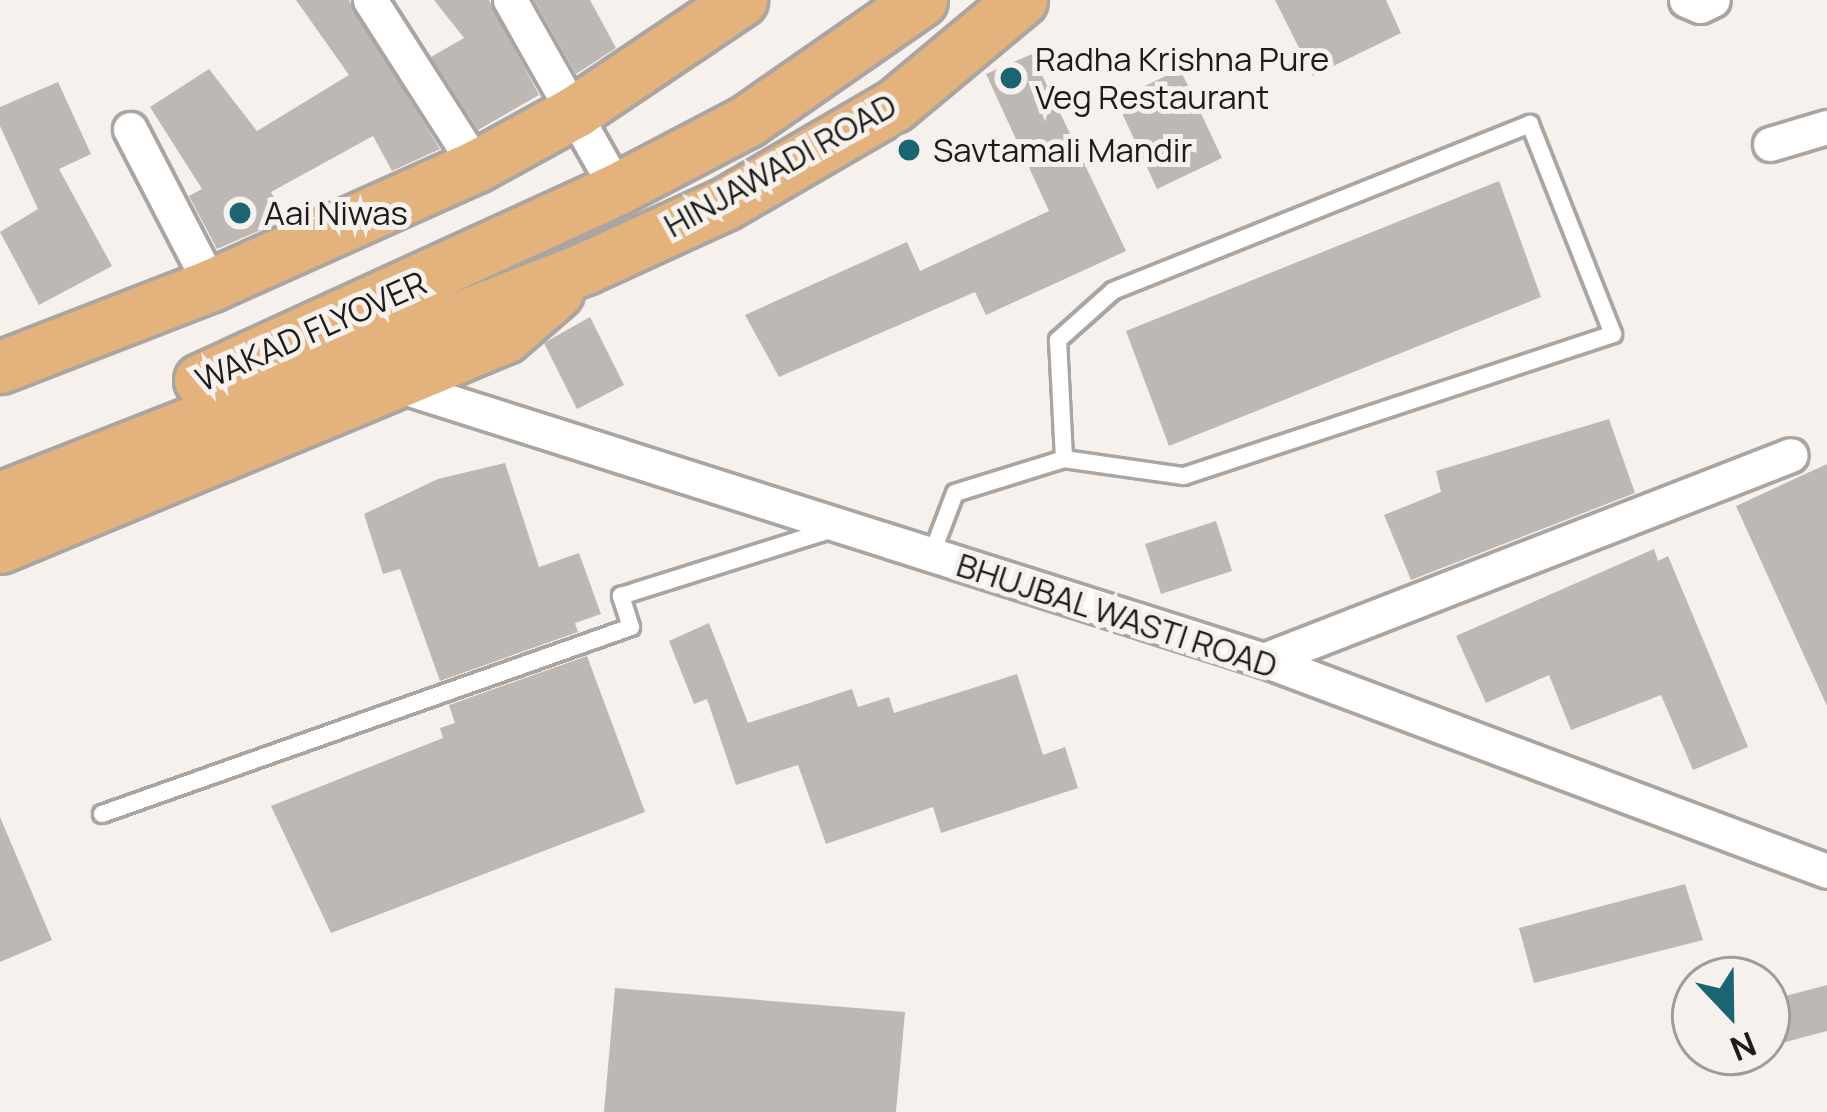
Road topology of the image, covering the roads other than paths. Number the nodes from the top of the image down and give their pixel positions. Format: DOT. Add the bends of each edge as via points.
graph roads {
  1 [pos="370,0"];
  2 [pos="510,0"];
  3 [pos="921,0"];
  4 [pos="1021,0"];
  5 [pos="1687,0"];
  6 [pos="1713,0"];
  7 [pos="732,3"];
  8 [pos="576,111"];
  9 [pos="1827,127"];
  10 [pos="130,129"];
  11 [pos="1770,144"];
  12 [pos="476,166"];
  13 [pos="617,189"];
  14 [pos="585,268"];
  15 [pos="212,285"];
  16 [pos="398,316"];
  17 [pos="0,367"];
  18 [pos="397,385"];
  19 [pos="1791,454"];
  20 [pos="1064,459"];
  21 [pos="0,463"];
  22 [pos="0,498"];
  23 [pos="840,527"];
  24 [pos="0,547"];
  25 [pos="932,556"];
  26 [pos="1264,660"];
  27 [pos="102,814"];
  28 [pos="1827,871"];
  1 -- 12 [label="street"];
  2 -- 8 [label="street"];
  3 -- 13 [label="main road, HINJAWADI ROAD" via="747,121"];
  4 -- 14 [label="main road, HINJAWADI ROAD" via="895,104 724,204"];
  5 -- 6 [label="street"];
  7 -- 8 [label="main road"];
  8 -- 12 [label="main road"];
  8 -- 13 [label="street"];
  9 -- 11 [label="street"];
  10 -- 15 [label="street"];
  12 -- 15 [label="main road"];
  13 -- 16 [label="main road, WAKAD FLYOVER"];
  14 -- 16 [label="main road, WAKAD FLYOVER"];
  14 -- 18 [label="main road" via="505,337"];
  15 -- 17 [label="main road"];
  16 -- 21 [label="main road, WAKAD FLYOVER"];
  16 -- 22 [label="main road, WAKAD FLYOVER"];
  18 -- 23 [label="street, BHUJBAL WASTI ROAD"];
  18 -- 24 [label="main road"];
  19 -- 26 [label="street"];
  20 -- 20 [label="lane" via="1184,476 1613,334 1530,124 1113,291 1058,340"];
  20 -- 25 [label="lane" via="956,493"];
  23 -- 25 [label="street, BHUJBAL WASTI ROAD"];
  23 -- 27 [label="lane" via="621,596 631,627"];
  25 -- 26 [label="street, BHUJBAL WASTI ROAD"];
  26 -- 28 [label="street, BHUJBAL WASTI ROAD"];
}
